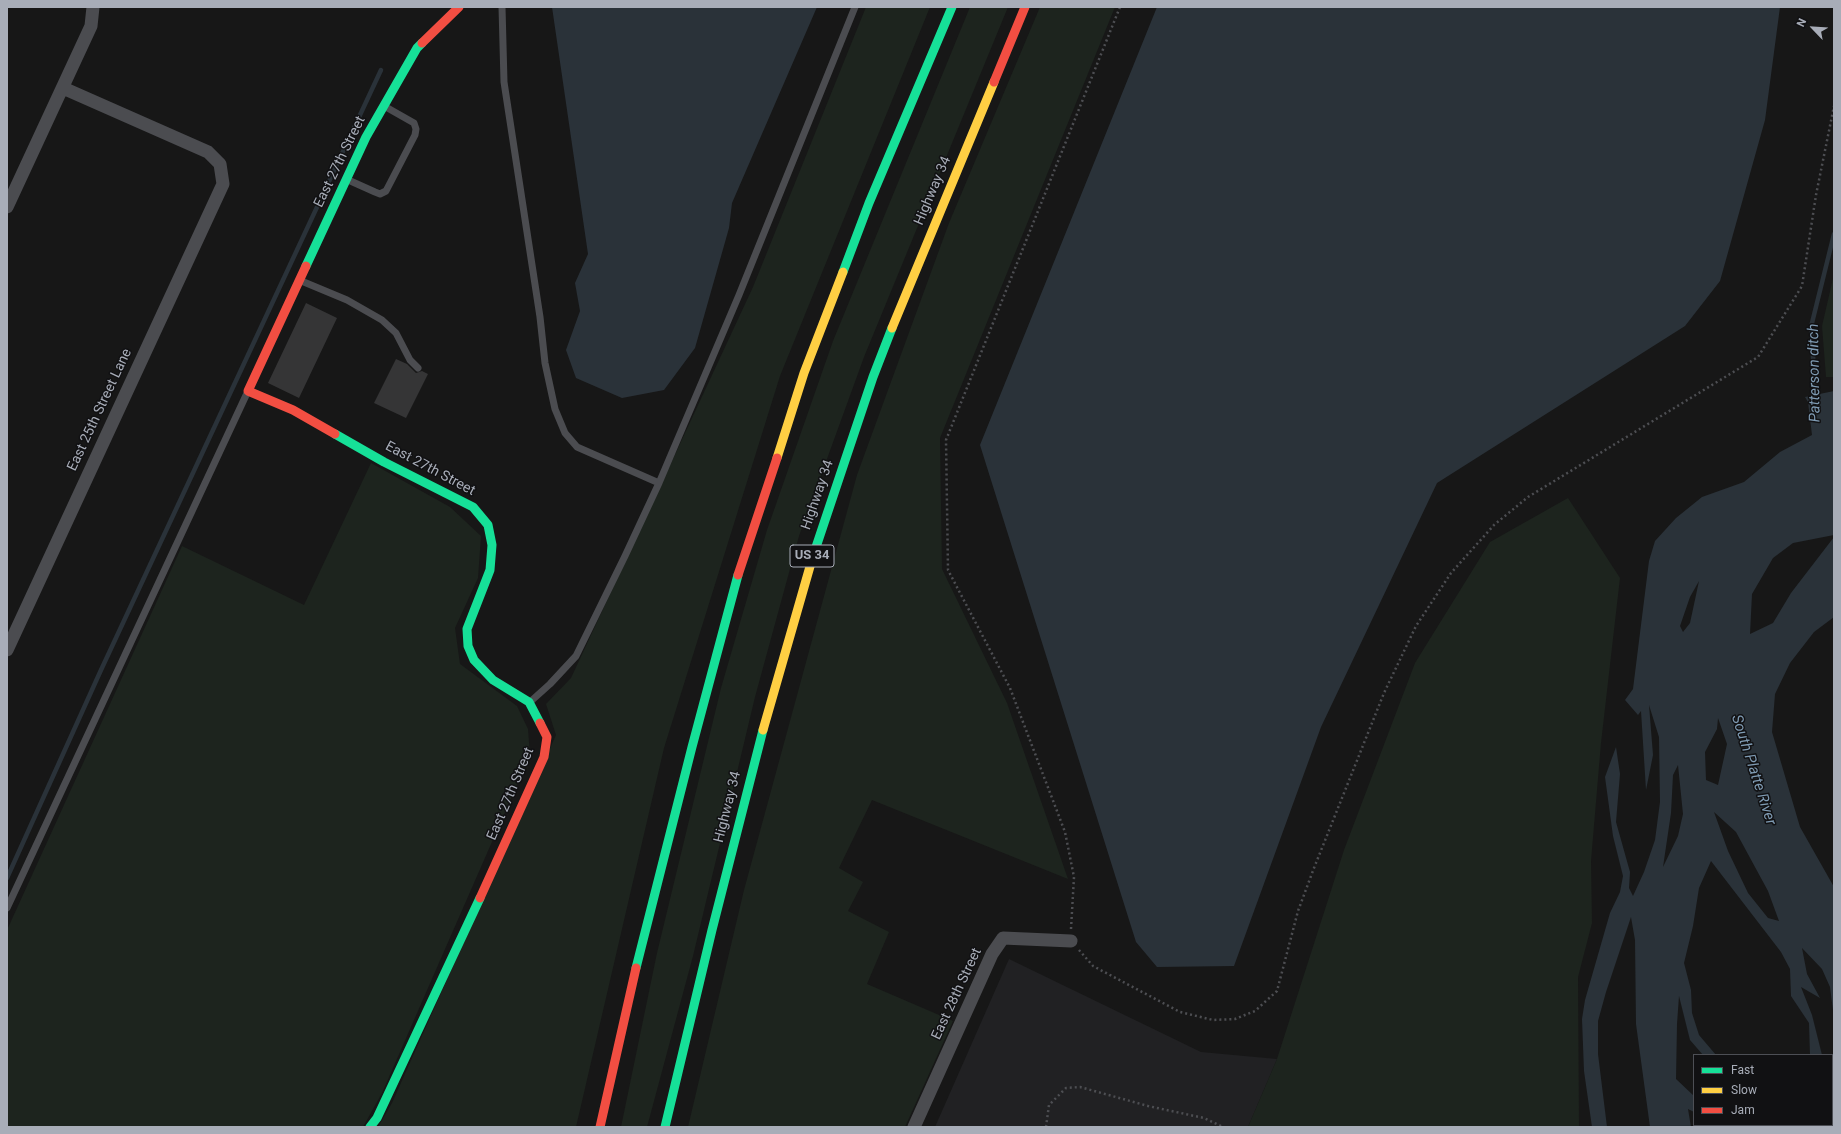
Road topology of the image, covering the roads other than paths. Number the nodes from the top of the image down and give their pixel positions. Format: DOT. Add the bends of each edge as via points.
graph roads {
  1 [pos="93,7"];
  2 [pos="459,7"];
  3 [pos="502,7"];
  4 [pos="855,7"];
  5 [pos="952,7"];
  6 [pos="1025,7"];
  7 [pos="62,88"];
  8 [pos="384,106"];
  9 [pos="346,179"];
  10 [pos="7,207"];
  11 [pos="299,280"];
  12 [pos="418,368"];
  13 [pos="248,391"];
  14 [pos="659,483"];
  15 [pos="7,650"];
  16 [pos="530,702"];
  17 [pos="7,908"];
  18 [pos="1071,941"];
  19 [pos="370,1127"];
  20 [pos="600,1127"];
  21 [pos="665,1127"];
  22 [pos="914,1127"];
  1 -- 7 [label="street" via="91,26"];
  2 -- 8 [label="main road, East 27th Street" via="417,48"];
  3 -- 14 [label="lane" via="504,82 554,409 565,433 577,446"];
  4 -- 14 [label="lane" via="782,193"];
  5 -- 20 [label="main road" via="869,203 804,373 740,571 690,755"];
  6 -- 21 [label="main road, Highway 34 / US 34" via="902,302 873,377 820,532 772,693"];
  7 -- 10 [label="street"];
  7 -- 15 [label="street, East 25th Street Lane" via="208,152 220,164 223,184"];
  8 -- 9 [label="main road, East 27th Street"];
  8 -- 9 [label="lane" via="414,123 416,128 386,191 380,194"];
  9 -- 11 [label="main road, East 27th Street"];
  11 -- 12 [label="lane" via="347,300 382,320 396,333 410,360"];
  11 -- 13 [label="main road, East 27th Street"];
  13 -- 16 [label="main road, East 27th Street" via="293,410 384,462 472,507 488,526 492,545 490,570 467,629 468,646 474,660 493,680"];
  13 -- 17 [label="lane"];
  14 -- 16 [label="lane" via="576,656"];
  16 -- 19 [label="main road, East 27th Street" via="547,737 544,758 427,1012 377,1118"];
  18 -- 22 [label="street, East 28th Street" via="1004,938 992,954"];
}
